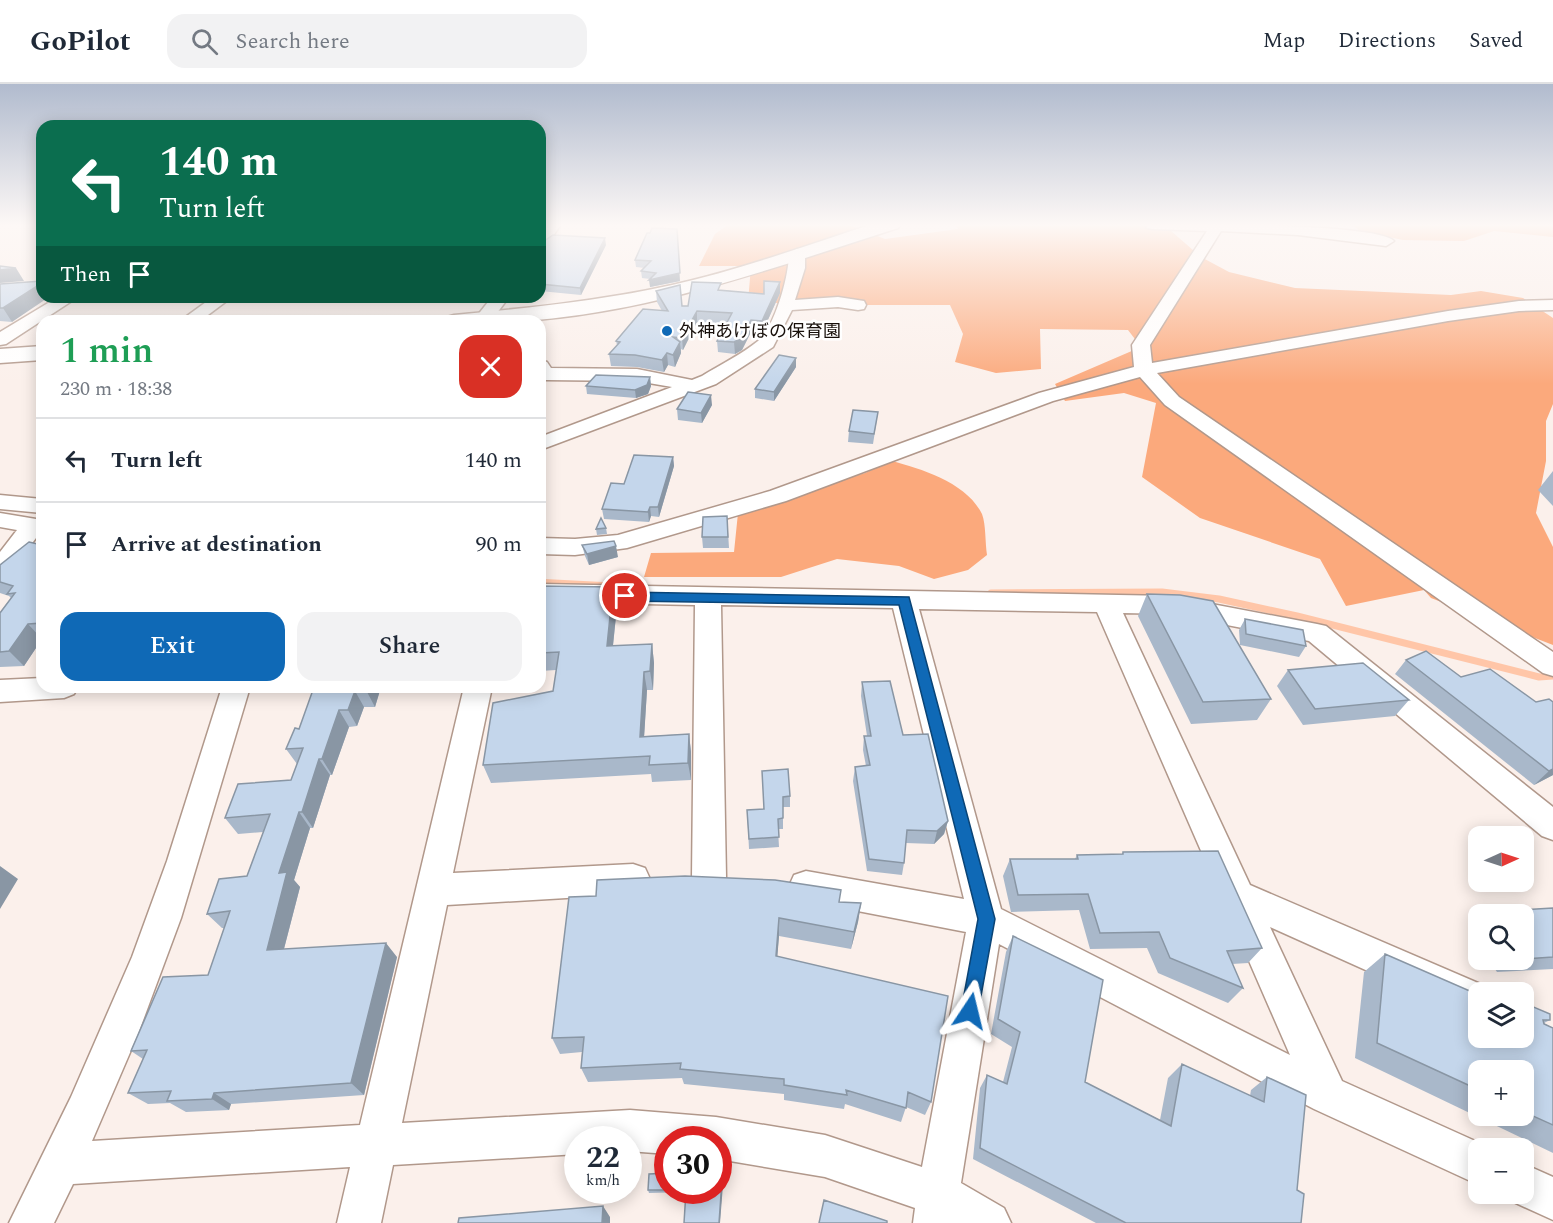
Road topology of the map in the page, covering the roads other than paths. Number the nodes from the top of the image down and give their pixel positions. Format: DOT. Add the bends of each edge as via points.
graph roads {
  1 [pos="722,277"];
  2 [pos="794,277"];
  3 [pos="1184,277"];
  4 [pos="60,303"];
  5 [pos="215,303"];
  6 [pos="496,303"];
  7 [pos="858,305"];
  8 [pos="1553,305"];
  9 [pos="784,306"];
  10 [pos="41,315"];
  11 [pos="198,315"];
  12 [pos="487,315"];
  13 [pos="524,315"];
  14 [pos="36,318"];
  15 [pos="0,340"];
  16 [pos="36,353"];
  17 [pos="0,356"];
  18 [pos="1144,370"];
  19 [pos="546,374"];
  20 [pos="695,386"];
  21 [pos="546,442"];
  22 [pos="0,502"];
  23 [pos="36,519"];
  24 [pos="0,520"];
  25 [pos="36,520"];
  26 [pos="36,524"];
  27 [pos="546,546"];
  28 [pos="0,568"];
  29 [pos="546,593"];
  30 [pos="708,597"];
  31 [pos="904,601"];
  32 [pos="1106,604"];
  33 [pos="1547,656"];
  34 [pos="36,689"];
  35 [pos="0,691"];
  36 [pos="234,693"];
  37 [pos="477,693"];
  38 [pos="1553,826"];
  39 [pos="714,878"];
  40 [pos="432,890"];
  41 [pos="1238,896"];
  42 [pos="986,919"];
  43 [pos="1468,997"];
  44 [pos="1328,1095"];
  45 [pos="376,1145"];
  46 [pos="1468,1159"];
  47 [pos="62,1164"];
  48 [pos="1534,1189"];
  49 [pos="1553,1198"];
  50 [pos="937,1209"];
  51 [pos="31,1223"];
  52 [pos="359,1223"];
  53 [pos="989,1223"];
  1 -- 13 [label="main road" via="654,295"];
  2 -- 9 [label="street"];
  3 -- 18 [label="street" via="1141,345"];
  4 -- 10 [label="street"];
  5 -- 11 [label="street"];
  6 -- 12 [label="street"];
  7 -- 9 [label="street" via="838,302"];
  8 -- 18 [label="street" via="1448,316"];
  9 -- 20 [label="street" via="766,343 734,366"];
  14 -- 15 [label="street"];
  16 -- 17 [label="main road"];
  18 -- 27 [label="street" via="1046,397 778,496 619,543"];
  18 -- 33 [label="street" via="1172,401"];
  19 -- 20 [label="street" via="637,375"];
  20 -- 21 [label="street"];
  22 -- 23 [label="street"];
  24 -- 25 [label="street"];
  26 -- 28 [label="street"];
  29 -- 30 [label="street"];
  30 -- 31 [label="street"];
  30 -- 39 [label="street"];
  31 -- 32 [label="street"];
  31 -- 42 [label="street"];
  32 -- 38 [label="street" via="1170,604 1317,633"];
  32 -- 41 [label="street"];
  34 -- 35 [label="street"];
  36 -- 47 [label="street" via="164,916"];
  37 -- 40 [label="street"];
  39 -- 40 [label="street"];
  39 -- 42 [label="street" via="889,899"];
  40 -- 45 [label="street"];
  41 -- 43 [label="street"];
  41 -- 44 [label="street"];
  42 -- 44 [label="street"];
  42 -- 50 [label="street"];
  44 -- 46 [label="street"];
  45 -- 47 [label="street"];
  45 -- 50 [label="street" via="630,1130 716,1138 825,1156"];
  45 -- 52 [label="street"];
  47 -- 51 [label="street"];
  48 -- 49 [label="street"];
  50 -- 53 [label="street"];
}
